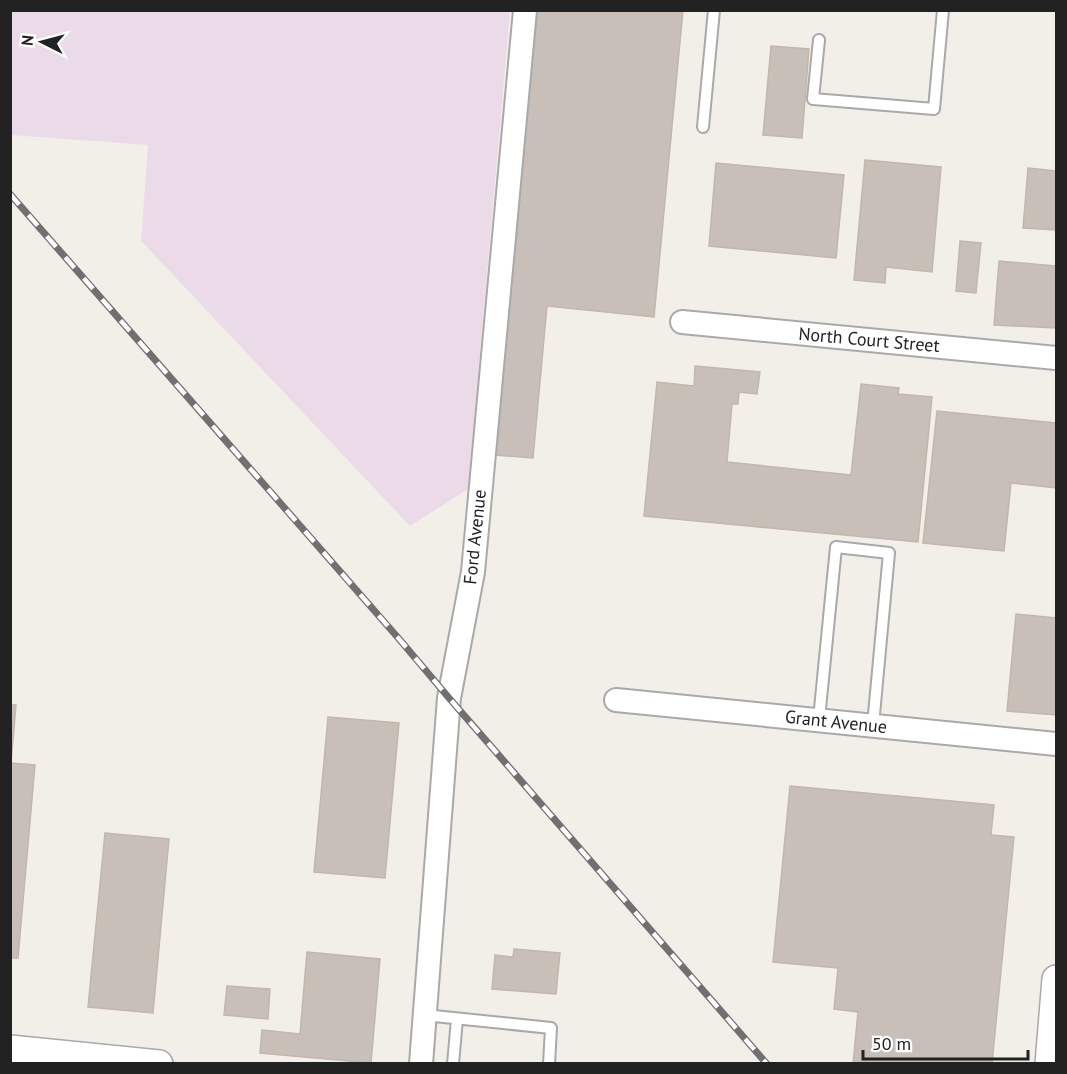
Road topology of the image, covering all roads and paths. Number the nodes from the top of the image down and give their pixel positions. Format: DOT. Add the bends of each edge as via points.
graph roads {
  1 [pos="525,10"];
  2 [pos="714,10"];
  3 [pos="943,10"];
  4 [pos="819,40"];
  5 [pos="703,126"];
  6 [pos="682,322"];
  7 [pos="1056,358"];
  8 [pos="616,700"];
  9 [pos="819,720"];
  10 [pos="873,725"];
  11 [pos="1056,744"];
  12 [pos="1056,979"];
  13 [pos="424,1015"];
  14 [pos="458,1019"];
  15 [pos="10,1049"];
  16 [pos="96,1061"];
  17 [pos="159,1064"];
  18 [pos="421,1064"];
  19 [pos="453,1064"];
  20 [pos="549,1064"];
  21 [pos="1049,1064"];
  1 -- 13 [label="street, Ford Avenue" via="473,572 449,698"];
  2 -- 5 [label="lane"];
  3 -- 4 [label="lane" via="934,109 813,99"];
  6 -- 7 [label="street, North Court Street"];
  8 -- 9 [label="street, Grant Avenue"];
  9 -- 10 [label="street, Grant Avenue"];
  9 -- 10 [label="lane" via="836,547 888,553"];
  10 -- 11 [label="street, Grant Avenue"];
  12 -- 21 [label="street"];
  13 -- 14 [label="lane"];
  13 -- 18 [label="street, Ford Avenue"];
  14 -- 19 [label="lane"];
  14 -- 20 [label="lane" via="551,1028"];
  15 -- 16 [label="street"];
  16 -- 17 [label="street"];
}
